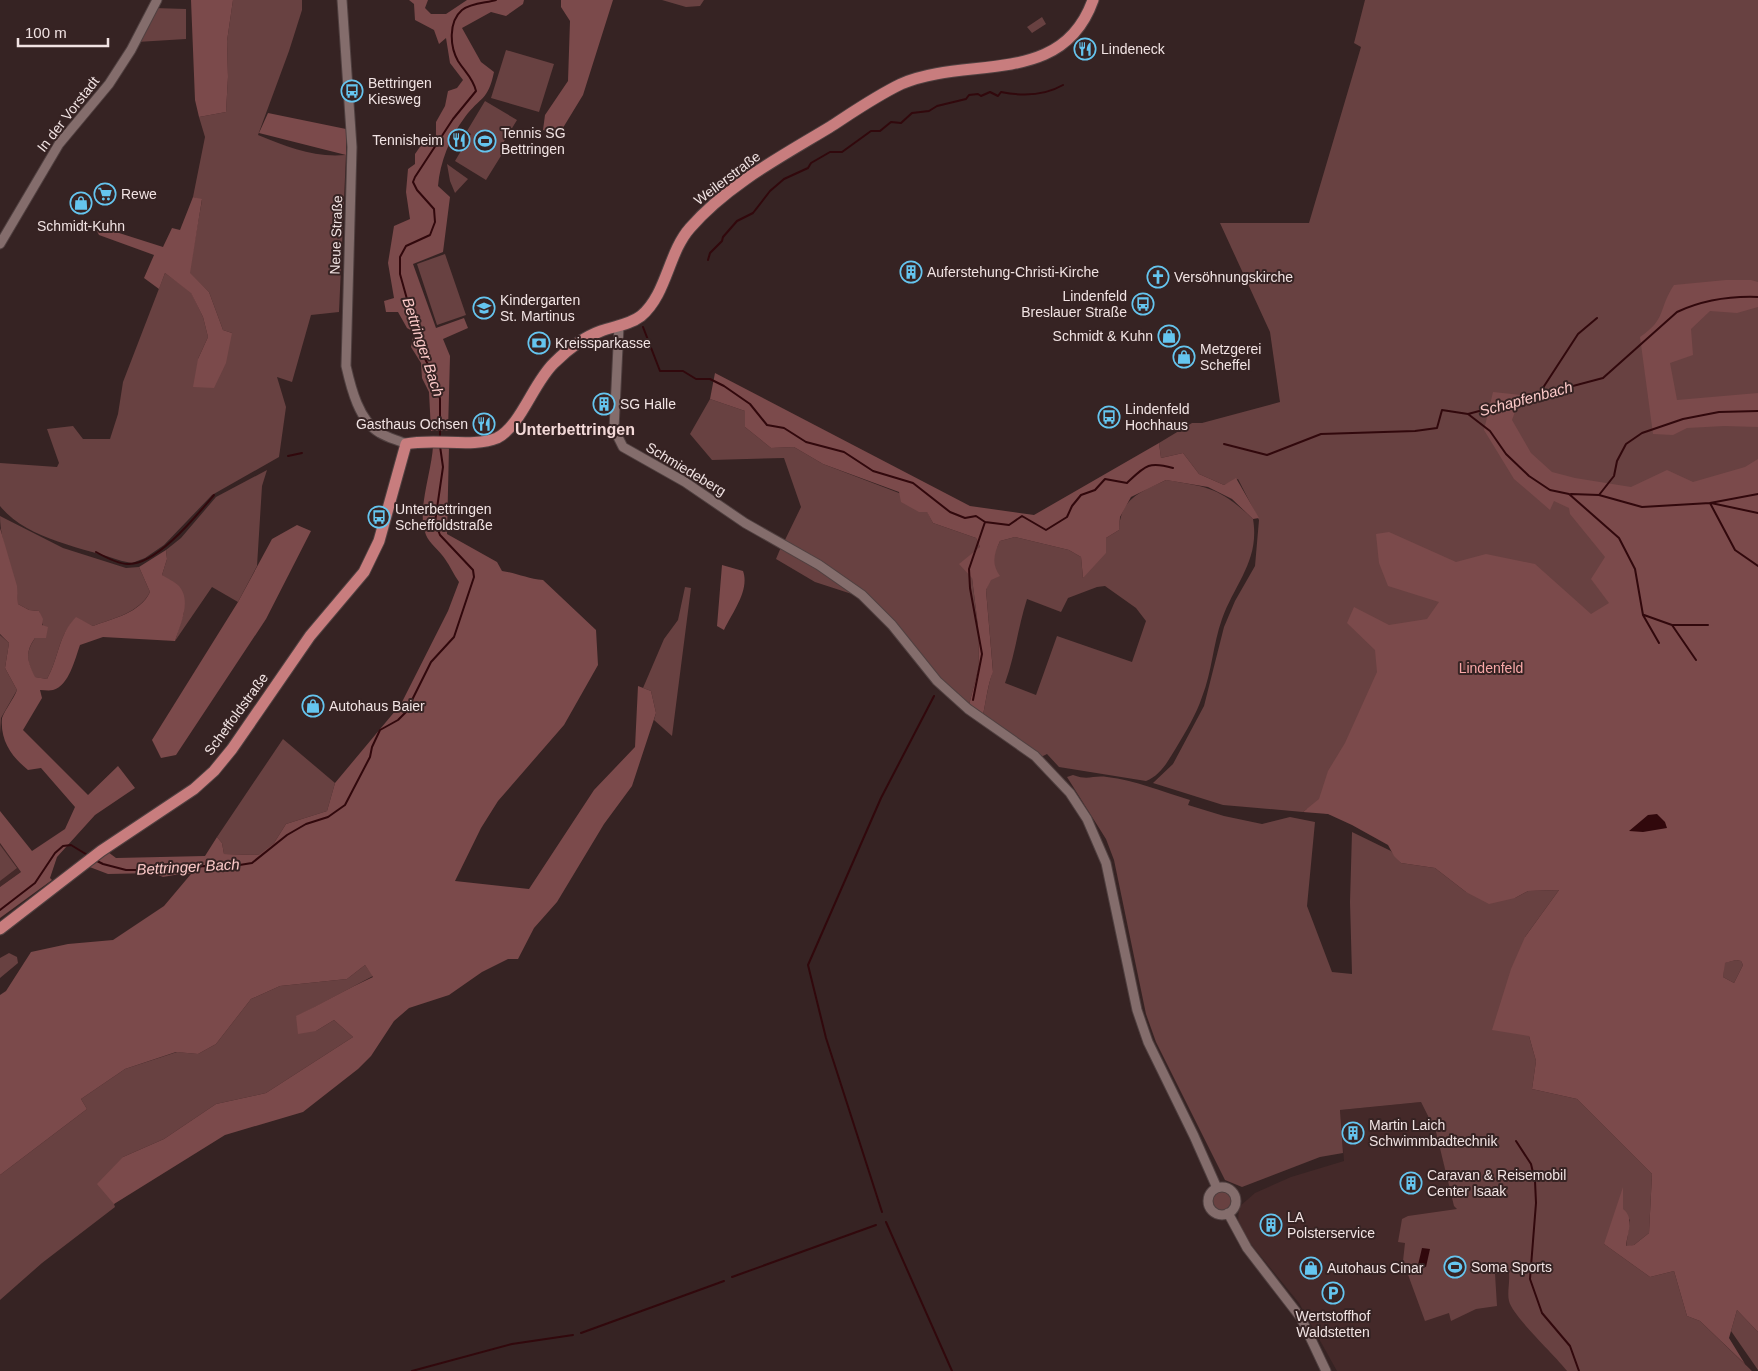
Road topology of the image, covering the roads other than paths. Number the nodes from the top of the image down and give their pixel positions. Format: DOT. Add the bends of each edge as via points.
graph roads {
  1 [pos="156,0"];
  2 [pos="342,0"];
  3 [pos="1093,0"];
  4 [pos="0,244"];
  5 [pos="618,326"];
  6 [pos="406,444"];
  7 [pos="0,928"];
  8 [pos="1217,1188"];
  9 [pos="1228,1213"];
  10 [pos="1326,1371"];
  1 -- 4 [label="street, In der Vorstadt" via="132,50 104,91 51,156"];
  2 -- 6 [label="street, Neue Straße" via="352,147 346,366 351,388 370,424 380,433"];
  3 -- 5 [label="main road, Weilerstraße" via="1086,17 1071,37 1046,54 1004,66 922,76 900,85 754,175 706,211 688,230 650,306 641,316"];
  5 -- 6 [label="main road, Weilerstraße" via="600,331 579,343 554,363 540,379 512,426 500,436 482,442 432,440"];
  5 -- 8 [label="street, Schmiedeberg" via="614,429 623,446 840,578 878,610 938,681 968,709 1035,756 1070,793 1087,819 1106,863 1137,1010 1148,1042"];
  6 -- 7 [label="main road, Scheffoldstraße" via="380,541 364,572 310,636 214,771 194,789 101,851"];
  8 -- 9 [label="street" via="1226,1187 1234,1194 1236,1204"];
  8 -- 9 [label="street" via="1210,1194 1208,1204 1216,1213"];
  9 -- 10 [label="street" via="1247,1248 1301,1318"];
}
